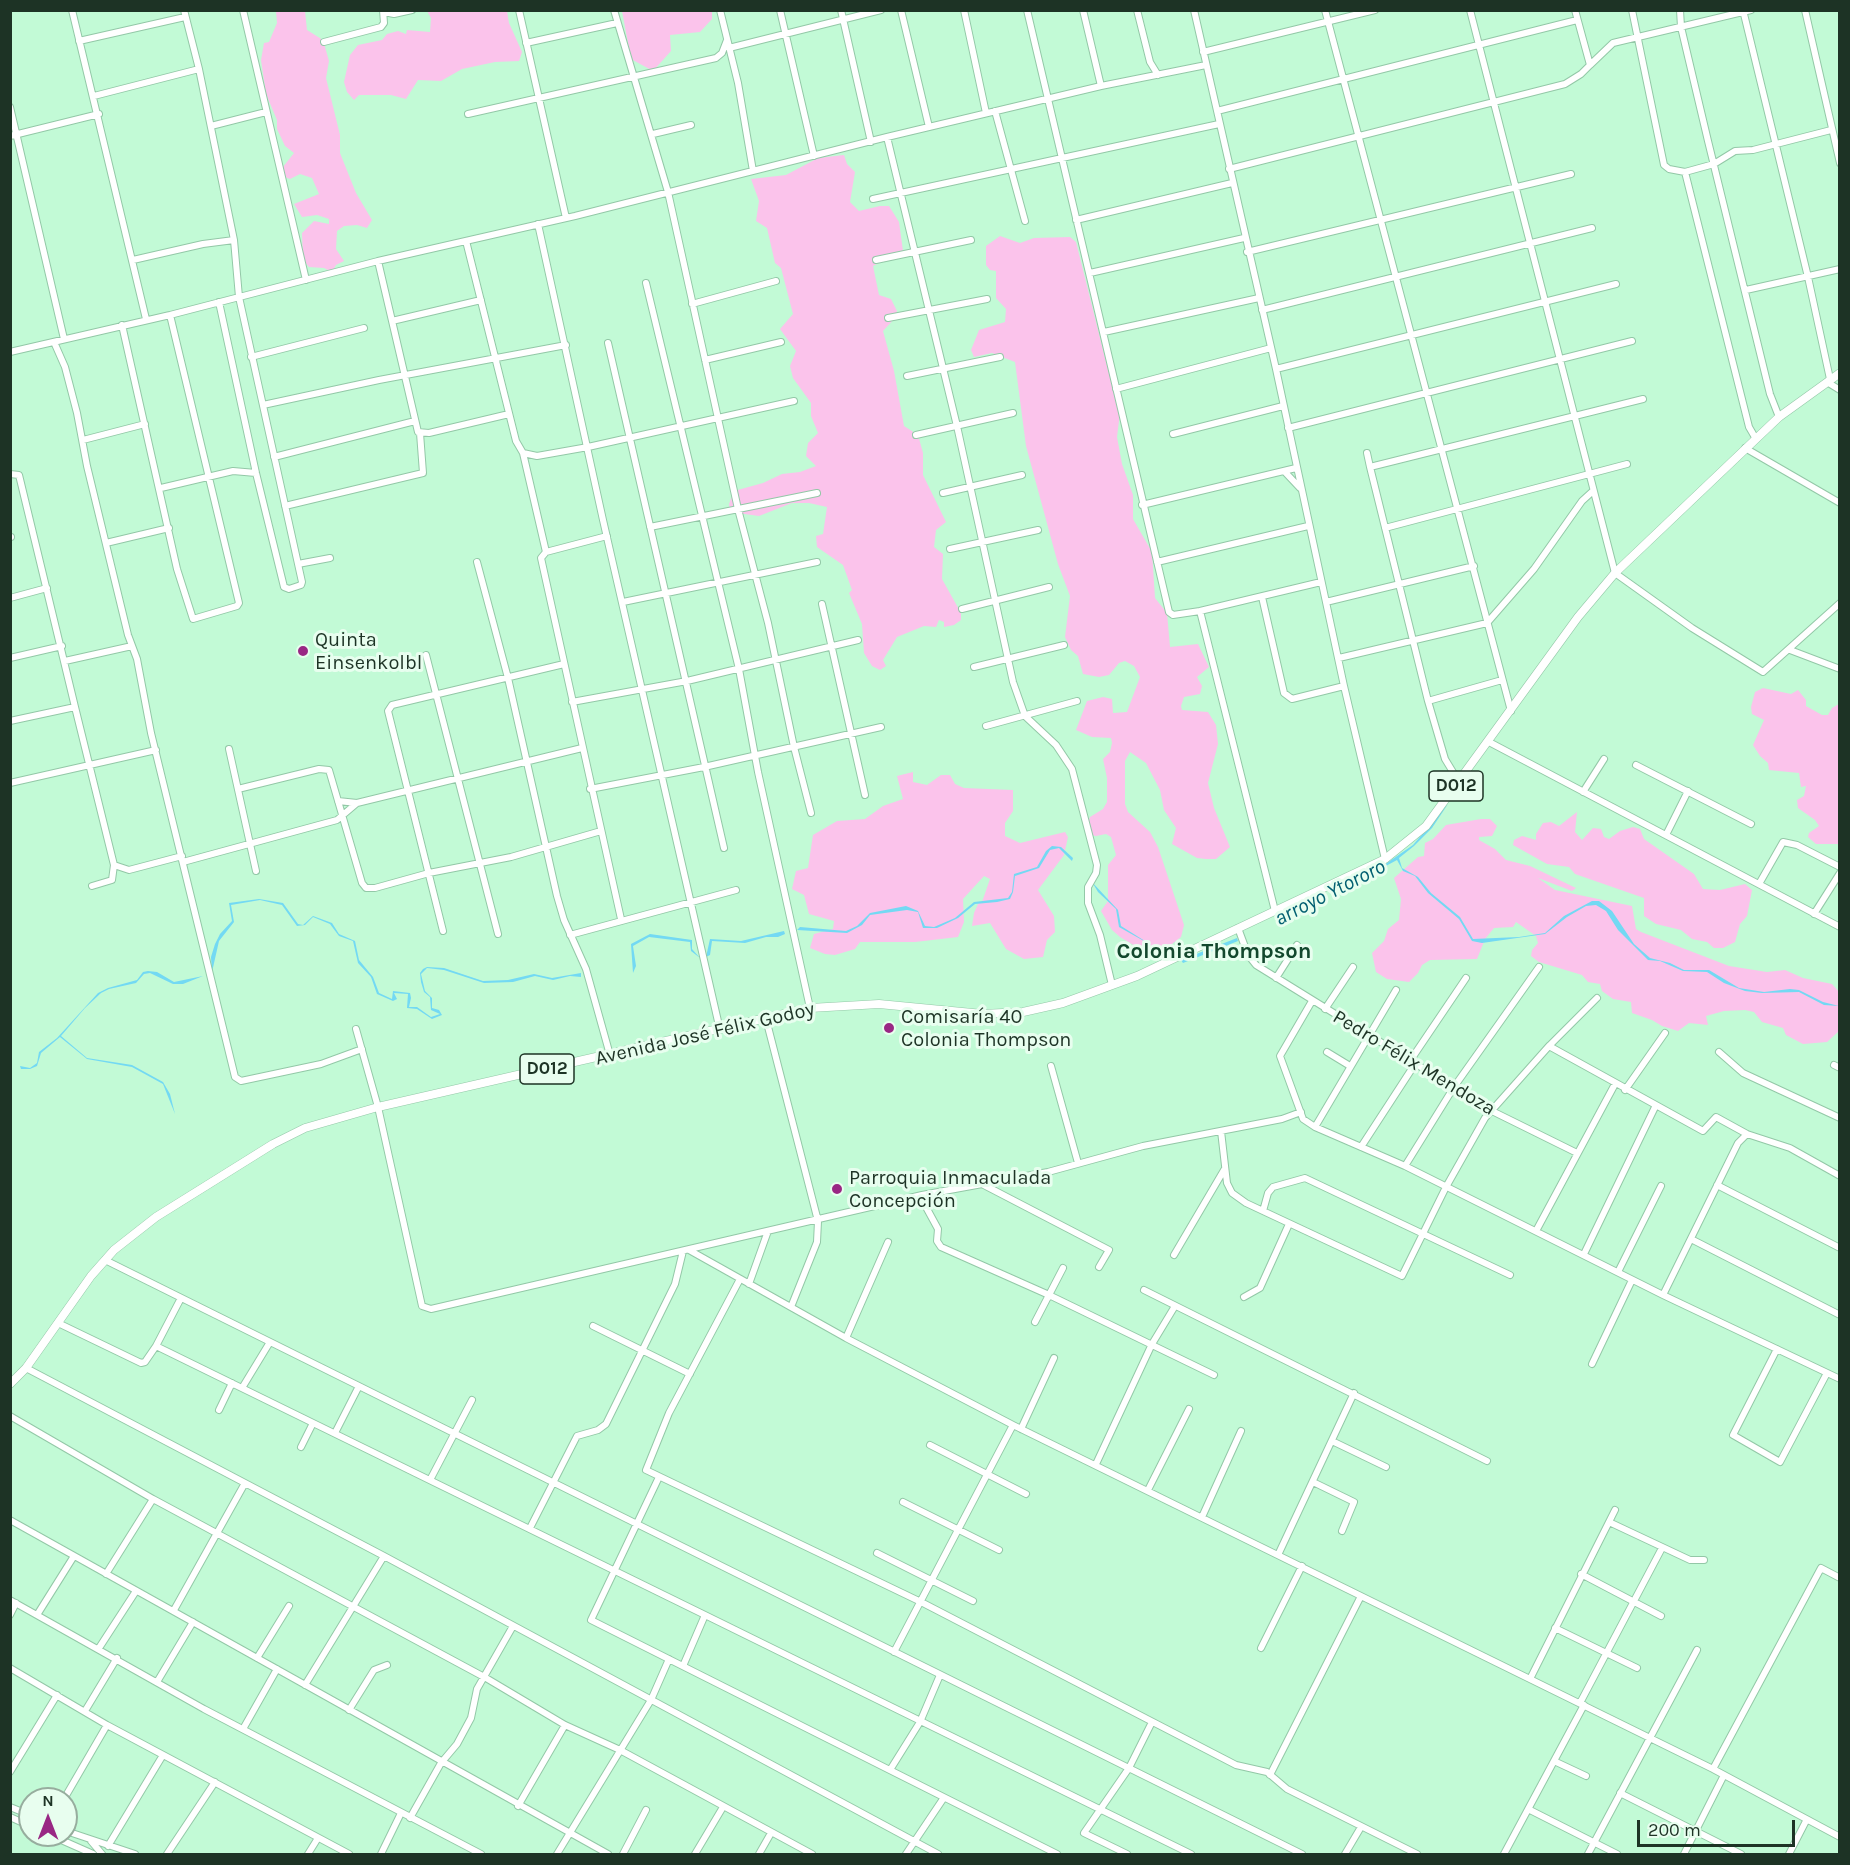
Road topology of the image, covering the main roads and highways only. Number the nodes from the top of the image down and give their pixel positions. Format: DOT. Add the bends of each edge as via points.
graph roads {
  1 [pos="1839,373"];
  2 [pos="10,1384"];
  1 -- 2 [label="main road, Avenida José Félix Godoy / D012" via="1779,417 1615,573 1578,617 1426,826 1385,859 1176,957 1064,1004 983,1014 879,1004 810,1008 324,1121 273,1144 156,1217 114,1250"];
}
